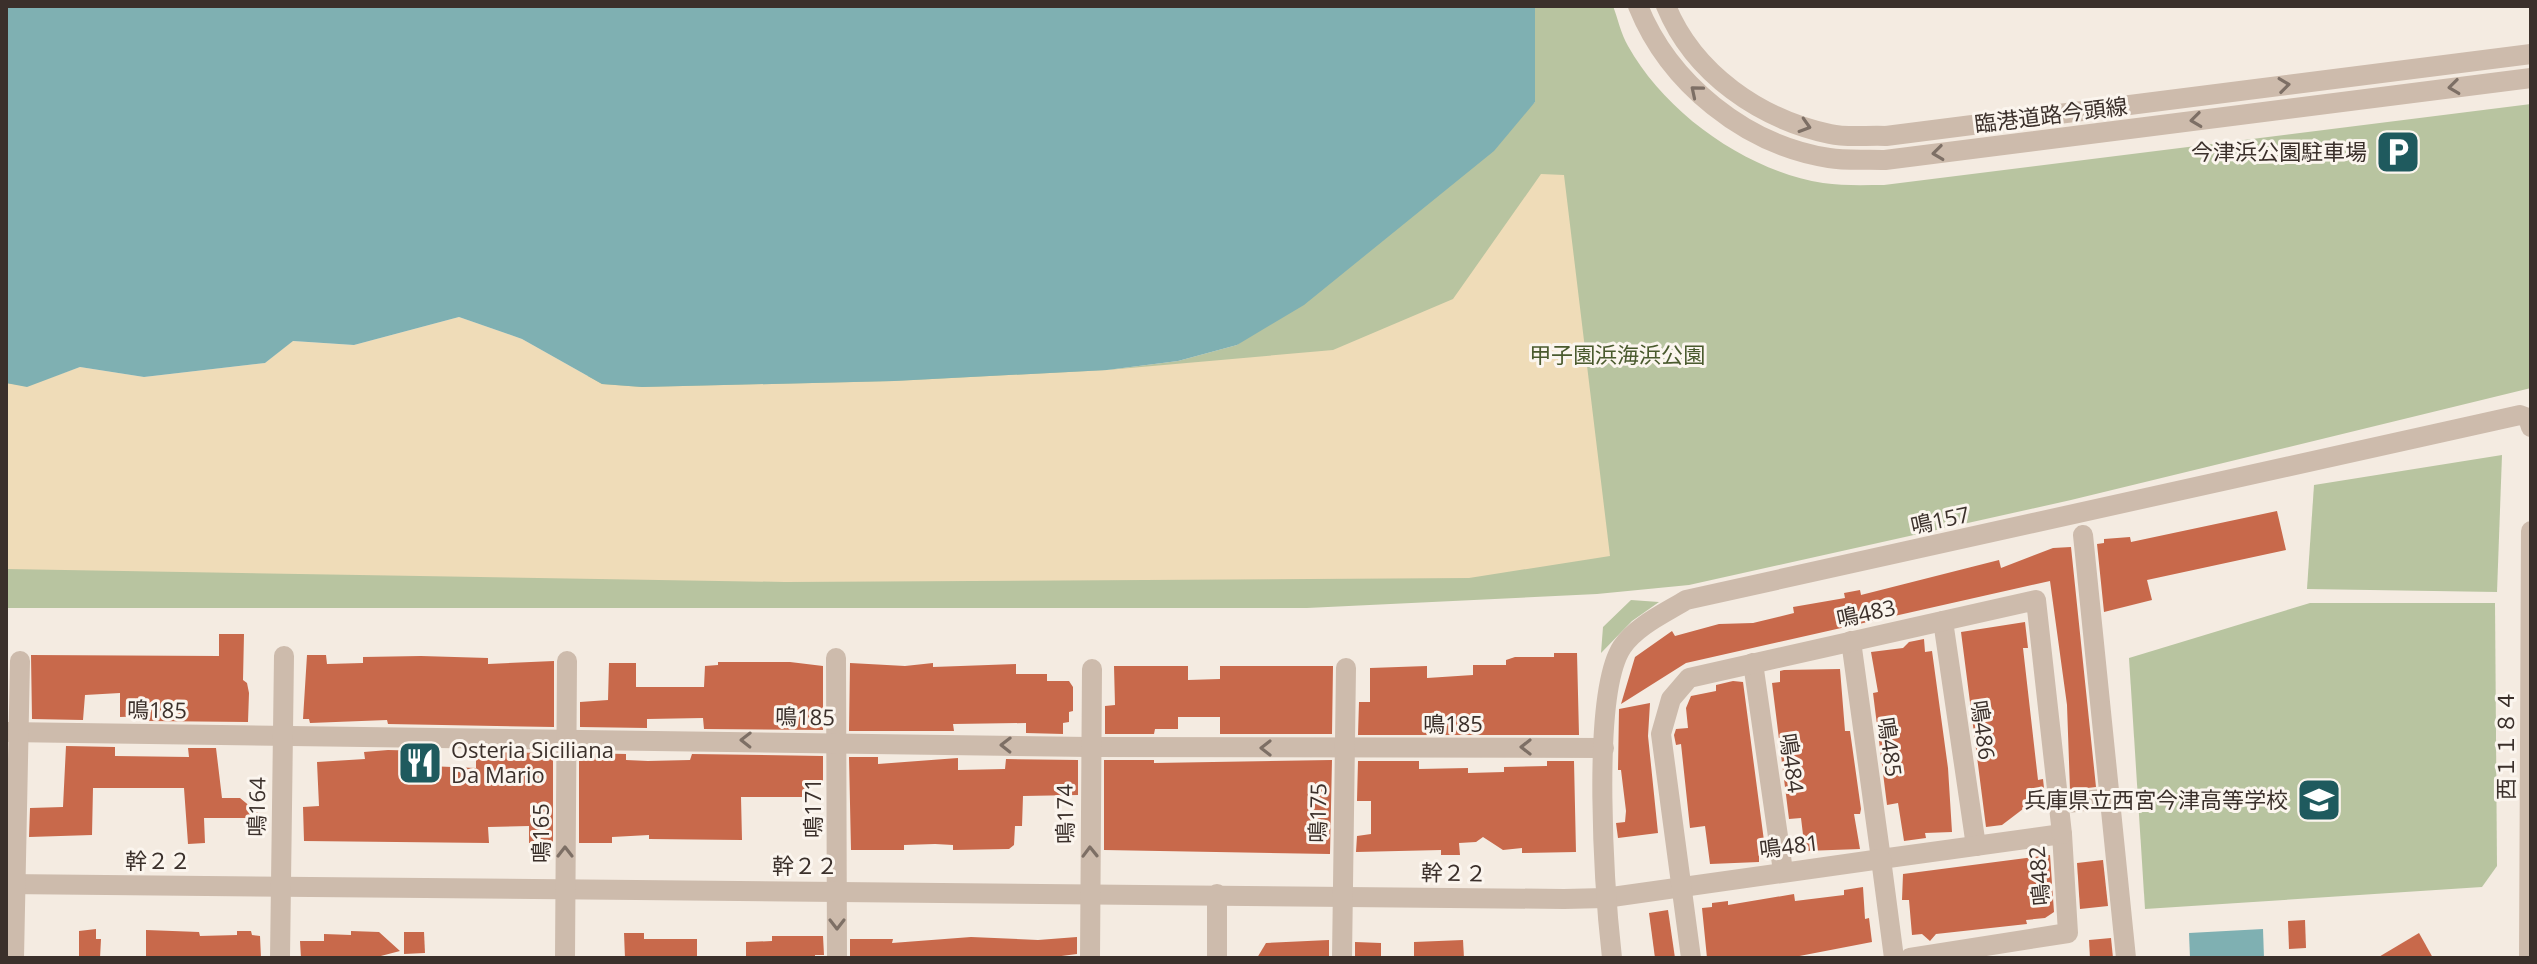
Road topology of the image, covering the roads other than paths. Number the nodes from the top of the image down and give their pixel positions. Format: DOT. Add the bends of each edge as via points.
graph roads {
  1 [pos="1638,6"];
  2 [pos="1666,6"];
  3 [pos="2531,54"];
  4 [pos="2531,78"];
  5 [pos="2530,422"];
  6 [pos="2531,531"];
  7 [pos="2083,535"];
  8 [pos="1943,621"];
  9 [pos="1851,641"];
  10 [pos="284,656"];
  11 [pos="836,658"];
  12 [pos="20,661"];
  13 [pos="567,661"];
  14 [pos="1753,663"];
  15 [pos="1346,668"];
  16 [pos="1092,669"];
  17 [pos="11,732"];
  18 [pos="282,736"];
  19 [pos="565,738"];
  20 [pos="838,741"];
  21 [pos="1089,747"];
  22 [pos="1604,748"];
  23 [pos="1343,749"];
  24 [pos="2109,798"];
  25 [pos="2059,804"];
  26 [pos="2062,834"];
  27 [pos="1976,846"];
  28 [pos="1881,859"];
  29 [pos="1783,871"];
  30 [pos="10,884"];
  31 [pos="281,886"];
  32 [pos="1679,886"];
  33 [pos="566,890"];
  34 [pos="837,890"];
  35 [pos="1090,892"];
  36 [pos="1217,894"];
  37 [pos="1342,895"];
  38 [pos="1605,898"];
  39 [pos="14,958"];
  40 [pos="280,958"];
  41 [pos="565,958"];
  42 [pos="837,958"];
  43 [pos="1090,958"];
  44 [pos="1217,958"];
  45 [pos="1342,958"];
  46 [pos="1612,958"];
  47 [pos="1691,958"];
  48 [pos="1894,958"];
  49 [pos="1910,958"];
  50 [pos="2126,958"];
  51 [pos="2529,958"];
  4 -- 1 [label="street, 臨港道路今頭線, one-way" via="1885,160 1829,158 1772,140 1724,115 1684,81 1649,34"];
  2 -- 3 [label="street, 臨港道路今頭線, one-way" via="1700,63 1737,95 1782,119 1832,135 1886,136"];
  5 -- 22 [label="street, 鳴157" via="2520,415 1686,600 1650,621 1622,647 1608,685"];
  6 -- 51 [label="street, 西１１８４"];
  7 -- 24 [label="street"];
  8 -- 9 [label="street, 鳴483"];
  8 -- 25 [label="street, 鳴483" via="2036,600"];
  8 -- 27 [label="street, 鳴486"];
  9 -- 14 [label="street, 鳴483"];
  9 -- 28 [label="street, 鳴485"];
  10 -- 18 [label="street, 鳴164"];
  11 -- 20 [label="street, 鳴171"];
  12 -- 17 [label="street"];
  13 -- 19 [label="street, 鳴165"];
  14 -- 29 [label="street, 鳴484"];
  14 -- 32 [label="street, 鳴483" via="1689,678 1671,699 1661,734"];
  15 -- 23 [label="street, 鳴175"];
  16 -- 21 [label="street, 鳴174"];
  17 -- 18 [label="street, 鳴185"];
  17 -- 30 [label="street"];
  18 -- 19 [label="street, 鳴185"];
  18 -- 31 [label="street, 鳴164"];
  20 -- 19 [label="street, 鳴185, one-way"];
  33 -- 19 [label="street, 鳴165, one-way"];
  21 -- 20 [label="street, 鳴185, one-way"];
  20 -- 34 [label="street, 鳴171"];
  23 -- 21 [label="street, 鳴185, one-way"];
  35 -- 21 [label="street, 鳴174, one-way"];
  22 -- 23 [label="street, 鳴185, one-way"];
  22 -- 38 [label="street, 鳴157"];
  23 -- 37 [label="street, 鳴175"];
  24 -- 25 [label="street"];
  24 -- 50 [label="street"];
  25 -- 26 [label="street, 鳴483"];
  26 -- 27 [label="street, 鳴482"];
  26 -- 49 [label="street, 鳴482" via="2068,933"];
  27 -- 28 [label="street, 鳴482"];
  28 -- 29 [label="street, 鳴481"];
  28 -- 48 [label="street"];
  29 -- 32 [label="street, 鳴481"];
  30 -- 31 [label="street, 幹２２"];
  30 -- 39 [label="street"];
  31 -- 33 [label="street, 幹２２"];
  31 -- 40 [label="street, 鳴164"];
  32 -- 38 [label="street, 鳴481"];
  32 -- 47 [label="street"];
  33 -- 34 [label="street, 幹２２"];
  33 -- 41 [label="street, 鳴165"];
  34 -- 35 [label="street, 幹２２"];
  34 -- 42 [label="street, 鳴171, one-way"];
  35 -- 36 [label="street, 幹２２"];
  35 -- 43 [label="street, 鳴174"];
  36 -- 37 [label="street, 幹２２"];
  36 -- 44 [label="street"];
  37 -- 38 [label="street, 幹２２"];
  37 -- 45 [label="street, 鳴175"];
  38 -- 46 [label="street, 鳴157"];
}
